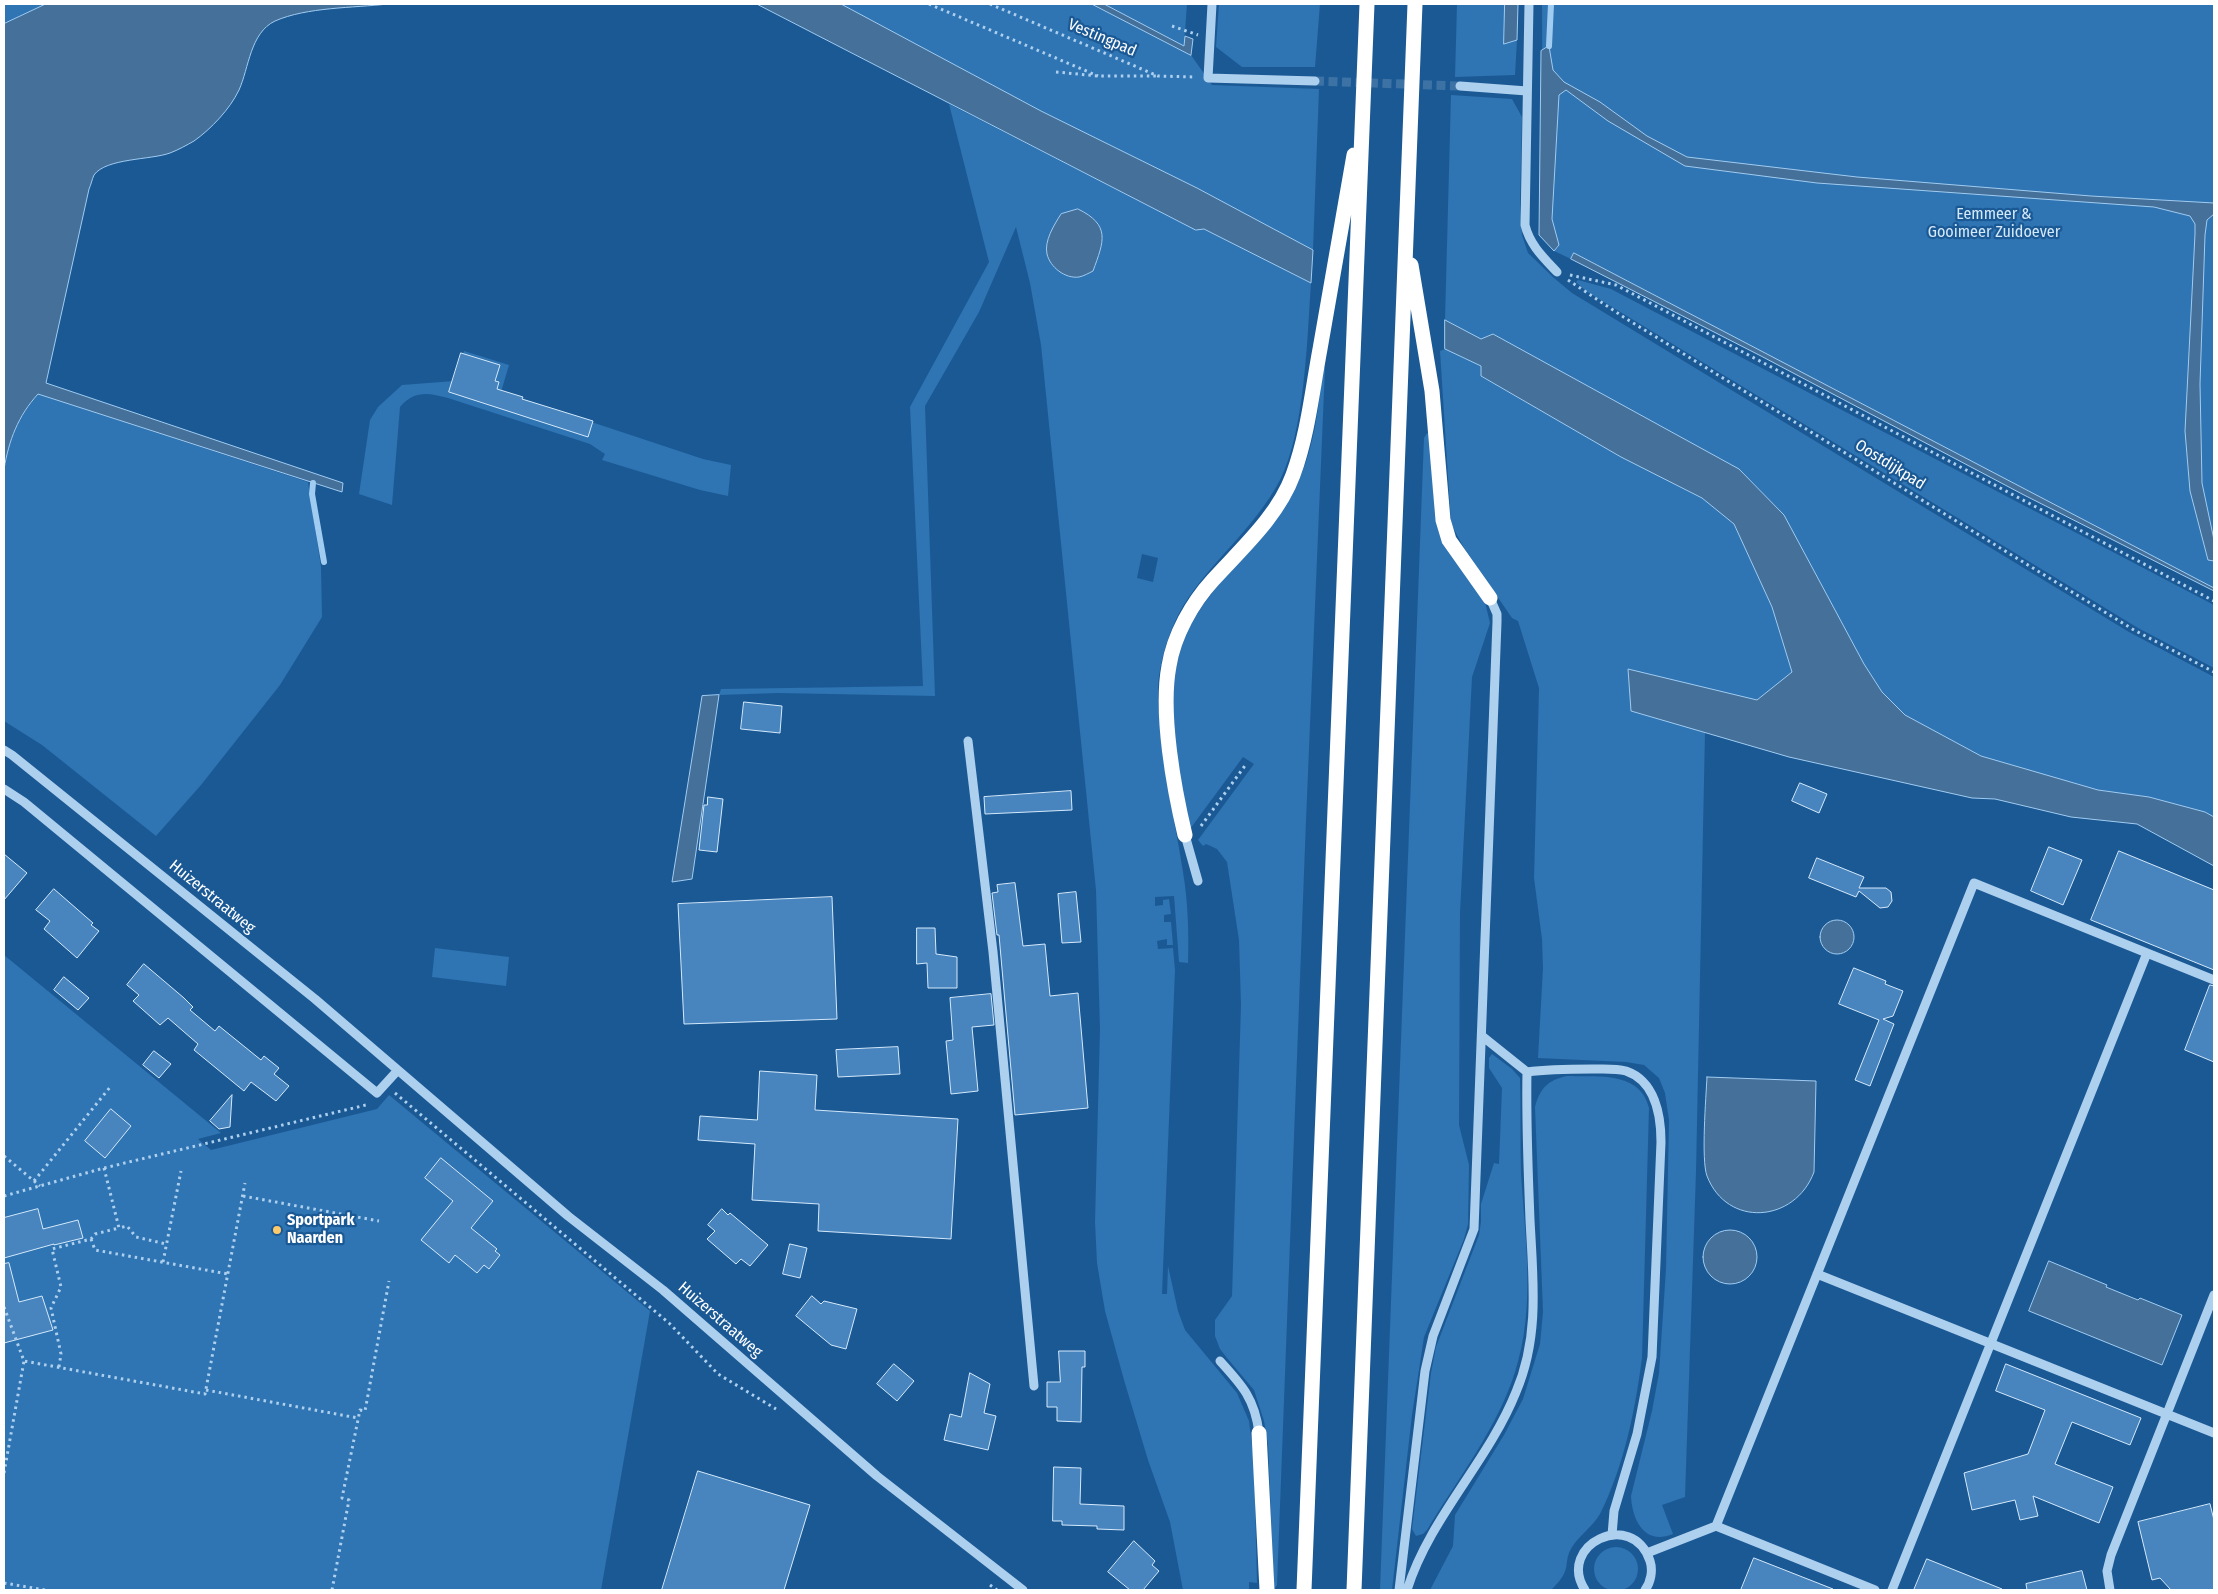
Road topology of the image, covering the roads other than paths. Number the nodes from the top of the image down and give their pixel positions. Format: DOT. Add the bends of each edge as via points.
graph roads {
  1 [pos="1212,4"];
  2 [pos="1367,4"];
  3 [pos="1415,4"];
  4 [pos="1529,4"];
  5 [pos="1315,81"];
  6 [pos="1460,86"];
  7 [pos="1527,92"];
  8 [pos="1364,97"];
  9 [pos="1406,236"];
  10 [pos="1558,272"];
  11 [pos="1490,598"];
  12 [pos="968,742"];
  13 [pos="4,750"];
  14 [pos="4,789"];
  15 [pos="1186,840"];
  16 [pos="1198,881"];
  17 [pos="2148,953"];
  18 [pos="2214,980"];
  19 [pos="1482,1036"];
  20 [pos="398,1070"];
  21 [pos="1527,1072"];
  22 [pos="1817,1274"];
  23 [pos="2214,1295"];
  24 [pos="1991,1343"];
  25 [pos="1220,1361"];
  26 [pos="1034,1386"];
  27 [pos="2167,1414"];
  28 [pos="1259,1433"];
  29 [pos="2214,1433"];
  30 [pos="1716,1526"];
  31 [pos="1612,1535"];
  32 [pos="1647,1553"];
  33 [pos="1023,1590"];
  34 [pos="1267,1590"];
  35 [pos="1304,1590"];
  36 [pos="1354,1590"];
  37 [pos="1399,1590"];
  38 [pos="1407,1590"];
  39 [pos="1584,1590"];
  40 [pos="1645,1590"];
  41 [pos="1875,1590"];
  42 [pos="1892,1590"];
  43 [pos="2110,1590"];
  1 -- 5 [label="street" via="1208,78"];
  2 -- 8 [label="highway"];
  3 -- 9 [label="highway"];
  4 -- 7 [label="street"];
  6 -- 7 [label="street"];
  7 -- 10 [label="street" via="1525,225 1536,251"];
  8 -- 15 [label="highway" via="1310,410 1298,462 1269,516 1198,599 1178,635 1170,661 1167,688 1169,737"];
  8 -- 35 [label="highway"];
  9 -- 11 [label="highway" via="1432,391 1443,520 1450,540"];
  9 -- 36 [label="highway"];
  11 -- 19 [label="street" via="1497,622"];
  12 -- 26 [label="street" via="993,952"];
  13 -- 20 [label="street, Huizerstraatweg" via="315,999"];
  14 -- 20 [label="street" via="32,808 377,1093"];
  15 -- 16 [label="street"];
  17 -- 18 [label="street"];
  17 -- 22 [label="street" via="1974,883"];
  17 -- 24 [label="street"];
  19 -- 21 [label="street"];
  19 -- 37 [label="street" via="1474,1229 1429,1349"];
  20 -- 33 [label="street, Huizerstraatweg" via="878,1476"];
  21 -- 31 [label="street" via="1562,1068 1624,1071 1647,1086 1660,1120 1652,1357 1637,1434 1614,1510"];
  21 -- 38 [label="street" via="1526,1128 1535,1307 1530,1350 1506,1414 1435,1529"];
  22 -- 24 [label="street"];
  22 -- 30 [label="street"];
  23 -- 27 [label="street"];
  24 -- 27 [label="street"];
  24 -- 42 [label="street"];
  25 -- 28 [label="street" via="1246,1391 1255,1410"];
  27 -- 29 [label="street"];
  27 -- 43 [label="street" via="2110,1555 2107,1571"];
  28 -- 34 [label="highway"];
  30 -- 32 [label="street"];
  30 -- 41 [label="street"];
  31 -- 32 [label="street" via="1630,1537"];
  31 -- 39 [label="street" via="1595,1540 1580,1560 1579,1572"];
  32 -- 40 [label="street" via="1651,1576"];
}
